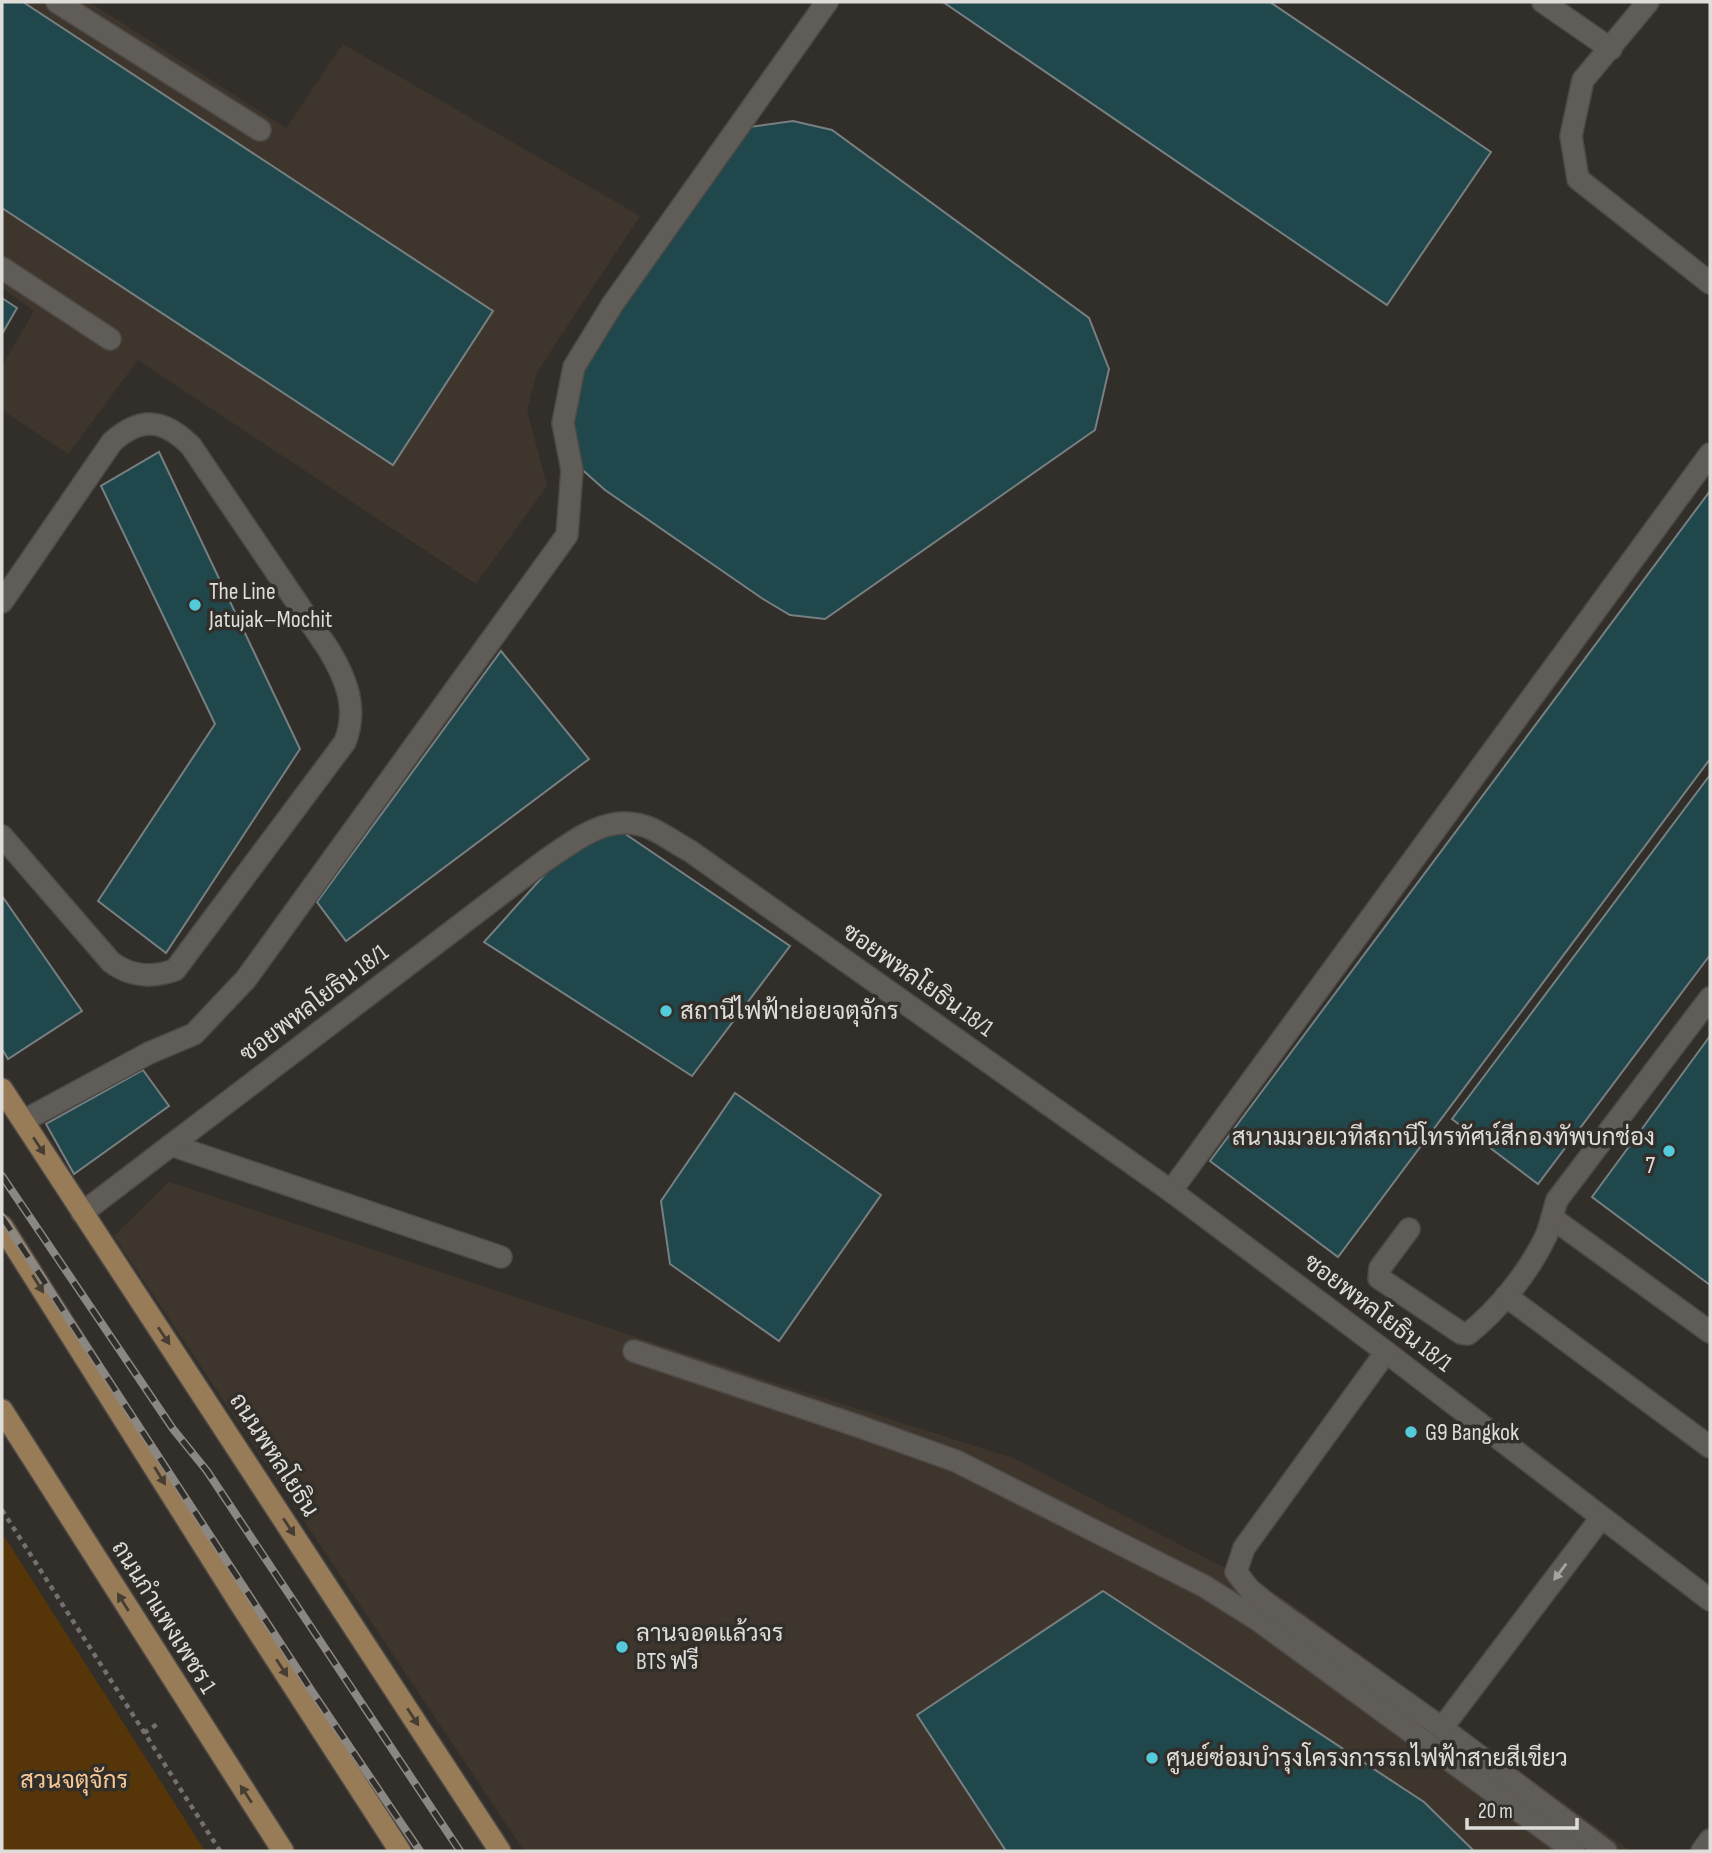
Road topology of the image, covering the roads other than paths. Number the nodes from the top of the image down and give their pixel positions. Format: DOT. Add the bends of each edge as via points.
graph roads {
  1 [pos="57,2"];
  2 [pos="827,2"];
  3 [pos="1544,2"];
  4 [pos="1648,2"];
  5 [pos="1611,48"];
  6 [pos="260,130"];
  7 [pos="2,268"];
  8 [pos="1710,283"];
  9 [pos="110,339"];
  10 [pos="1710,454"];
  11 [pos="2,602"];
  12 [pos="2,836"];
  13 [pos="1710,998"];
  14 [pos="2,1089"];
  15 [pos="23,1121"];
  16 [pos="171,1145"];
  17 [pos="1171,1191"];
  18 [pos="82,1213"];
  19 [pos="1552,1218"];
  20 [pos="2,1226"];
  21 [pos="1409,1229"];
  22 [pos="501,1257"];
  23 [pos="1506,1296"];
  24 [pos="1710,1332"];
  25 [pos="634,1351"];
  26 [pos="1386,1352"];
  27 [pos="2,1410"];
  28 [pos="1710,1447"];
  29 [pos="1601,1518"];
  30 [pos="1710,1600"];
  31 [pos="1442,1728"];
  32 [pos="1710,1840"];
  33 [pos="283,1851"];
  34 [pos="400,1851"];
  35 [pos="500,1851"];
  36 [pos="1574,1851"];
  37 [pos="1606,1851"];
  38 [pos="1702,1851"];
  1 -- 6 [label="street"];
  2 -- 15 [label="street" via="612,305 575,367 563,423 572,470 567,535 246,979 194,1034"];
  3 -- 5 [label="street"];
  4 -- 5 [label="street"];
  5 -- 8 [label="street" via="1584,80 1571,136 1578,179"];
  7 -- 9 [label="street"];
  10 -- 17 [label="street"];
  11 -- 12 [label="street" via="112,442 127,428 139,425 170,429 191,446 329,650 343,674 351,725 345,742 176,970 163,975 127,972 111,962"];
  13 -- 19 [label="street" via="1564,1190"];
  14 -- 15 [label="main road, ถนนพหลโยธิน"];
  15 -- 18 [label="main road, ถนนพหลโยธิน, one-way"];
  16 -- 17 [label="street, ซอยพหลโยธิน 18/1" via="543,863 593,829 623,821 650,828 690,851"];
  16 -- 18 [label="street, ซอยพหลโยธิน 18/1"];
  16 -- 22 [label="street"];
  17 -- 26 [label="street, ซอยพหลโยธิน 18/1"];
  18 -- 35 [label="main road, ถนนพหลโยธิน, one-way"];
  19 -- 23 [label="street" via="1543,1242"];
  19 -- 24 [label="street"];
  20 -- 34 [label="main road, one-way"];
  21 -- 23 [label="street" via="1380,1268 1382,1282 1468,1334"];
  23 -- 28 [label="street"];
  25 -- 36 [label="street" via="956,1461 1204,1586 1258,1620"];
  26 -- 29 [label="street, ซอยพหลโยธิน 18/1"];
  26 -- 31 [label="street" via="1244,1548 1236,1572 1269,1605"];
  33 -- 27 [label="main road, ถนนกำแพงเพชร 1, one-way"];
  29 -- 30 [label="street, ซอยพหลโยธิน 18/1"];
  29 -- 31 [label="street, one-way"];
  31 -- 37 [label="street"];
  32 -- 38 [label="street"];
}
